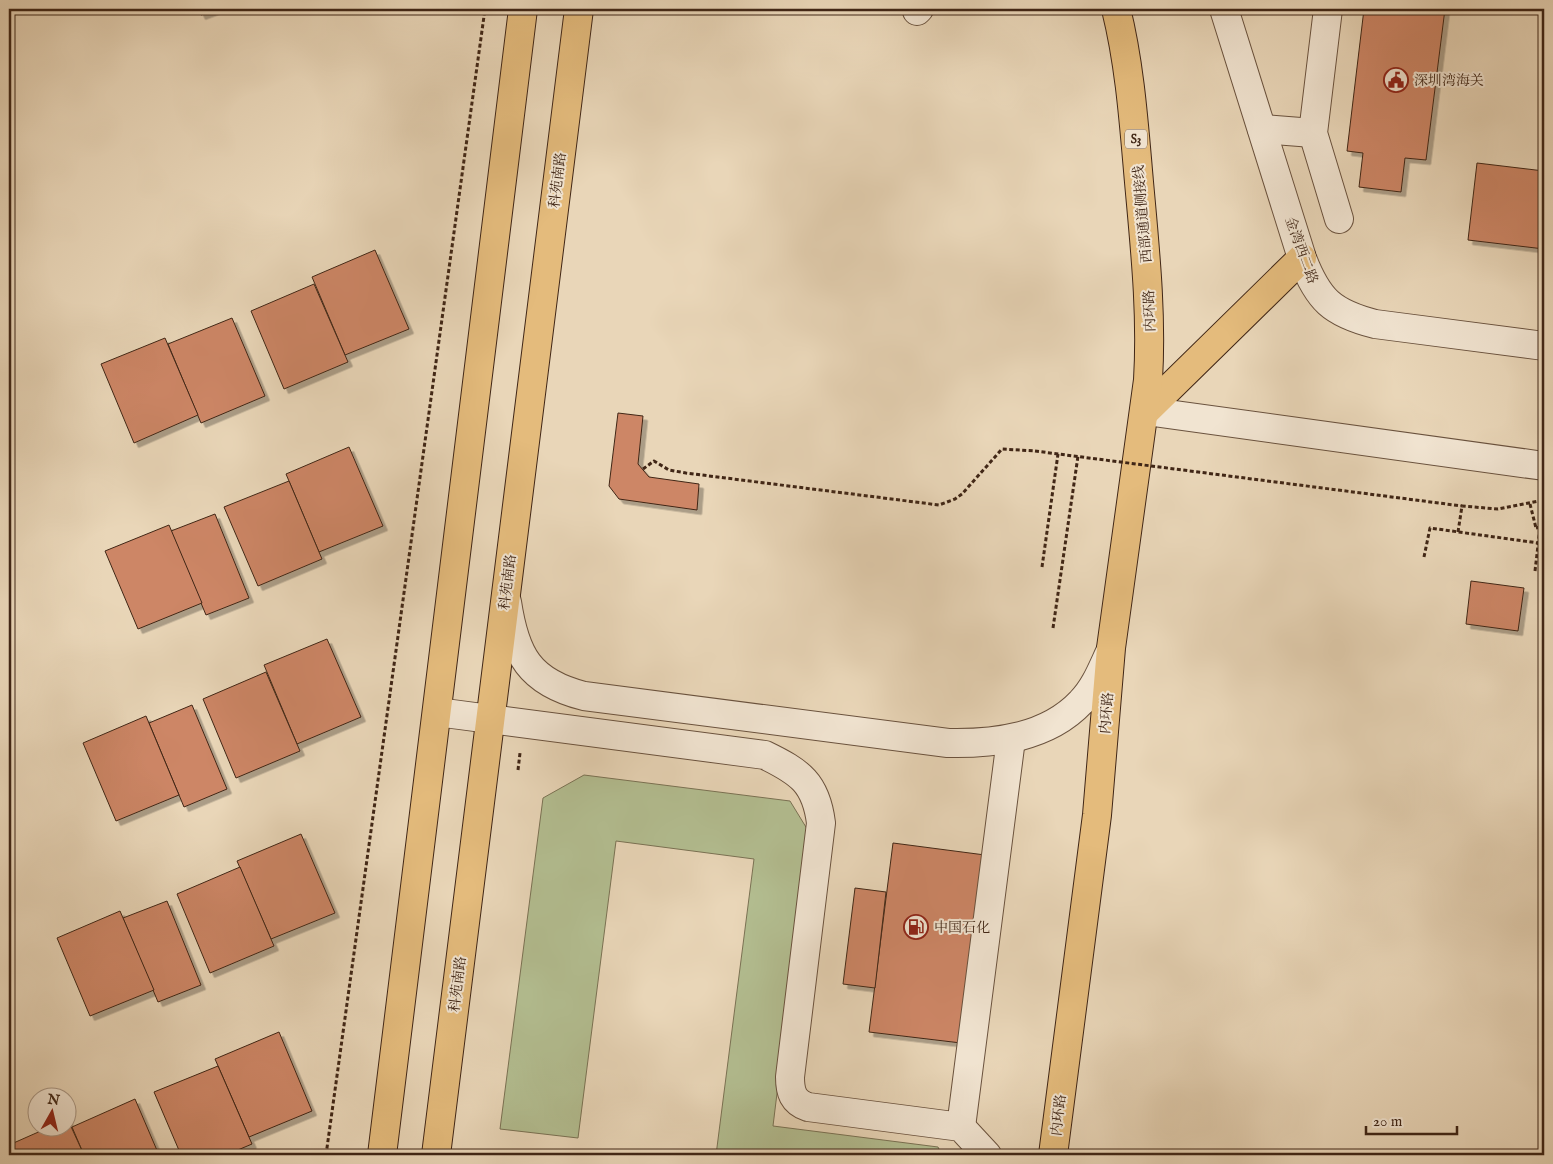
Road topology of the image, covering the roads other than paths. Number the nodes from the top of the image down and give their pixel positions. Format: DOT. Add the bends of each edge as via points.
graph roads {
  1 [pos="523,9"];
  2 [pos="579,9"];
  3 [pos="1116,9"];
  4 [pos="1224,9"];
  5 [pos="1328,9"];
  6 [pos="1262,129"];
  7 [pos="1313,133"];
  8 [pos="1339,219"];
  9 [pos="1302,258"];
  10 [pos="1147,271"];
  11 [pos="1544,346"];
  12 [pos="1146,411"];
  13 [pos="1544,466"];
  14 [pos="506,592"];
  15 [pos="1111,648"];
  16 [pos="437,712"];
  17 [pos="490,719"];
  18 [pos="1011,739"];
  19 [pos="962,1127"];
  20 [pos="382,1155"];
  21 [pos="436,1155"];
  22 [pos="987,1155"];
  23 [pos="1053,1155"];
  1 -- 16 [label="main road"];
  2 -- 14 [label="main road, 科苑南路"];
  3 -- 10 [label="main road, 西部通道侧接线 / S3" via="1135,132"];
  4 -- 6 [label="street, 金湾西二路"];
  5 -- 7 [label="street"];
  6 -- 7 [label="street"];
  6 -- 9 [label="street, 金湾西二路"];
  7 -- 8 [label="street"];
  9 -- 11 [label="street, 金湾西二路" via="1320,296 1333,309 1351,318"];
  9 -- 12 [label="main road"];
  10 -- 12 [label="main road, 内环路" via="1150,344"];
  12 -- 13 [label="street"];
  12 -- 15 [label="main road, 内环路"];
  14 -- 17 [label="main road, 科苑南路"];
  14 -- 18 [label="street" via="512,630 521,653 535,672 559,690 584,696 948,743 982,744"];
  15 -- 18 [label="street" via="1098,679 1082,702 1040,730"];
  15 -- 23 [label="main road, 内环路" via="1097,815"];
  16 -- 17 [label="street"];
  16 -- 20 [label="main road"];
  17 -- 19 [label="street" via="765,755 790,767 806,780 818,802 821,823 790,1077 793,1097 808,1107"];
  17 -- 21 [label="main road, 科苑南路"];
  18 -- 19 [label="street"];
  19 -- 22 [label="street"];
}
